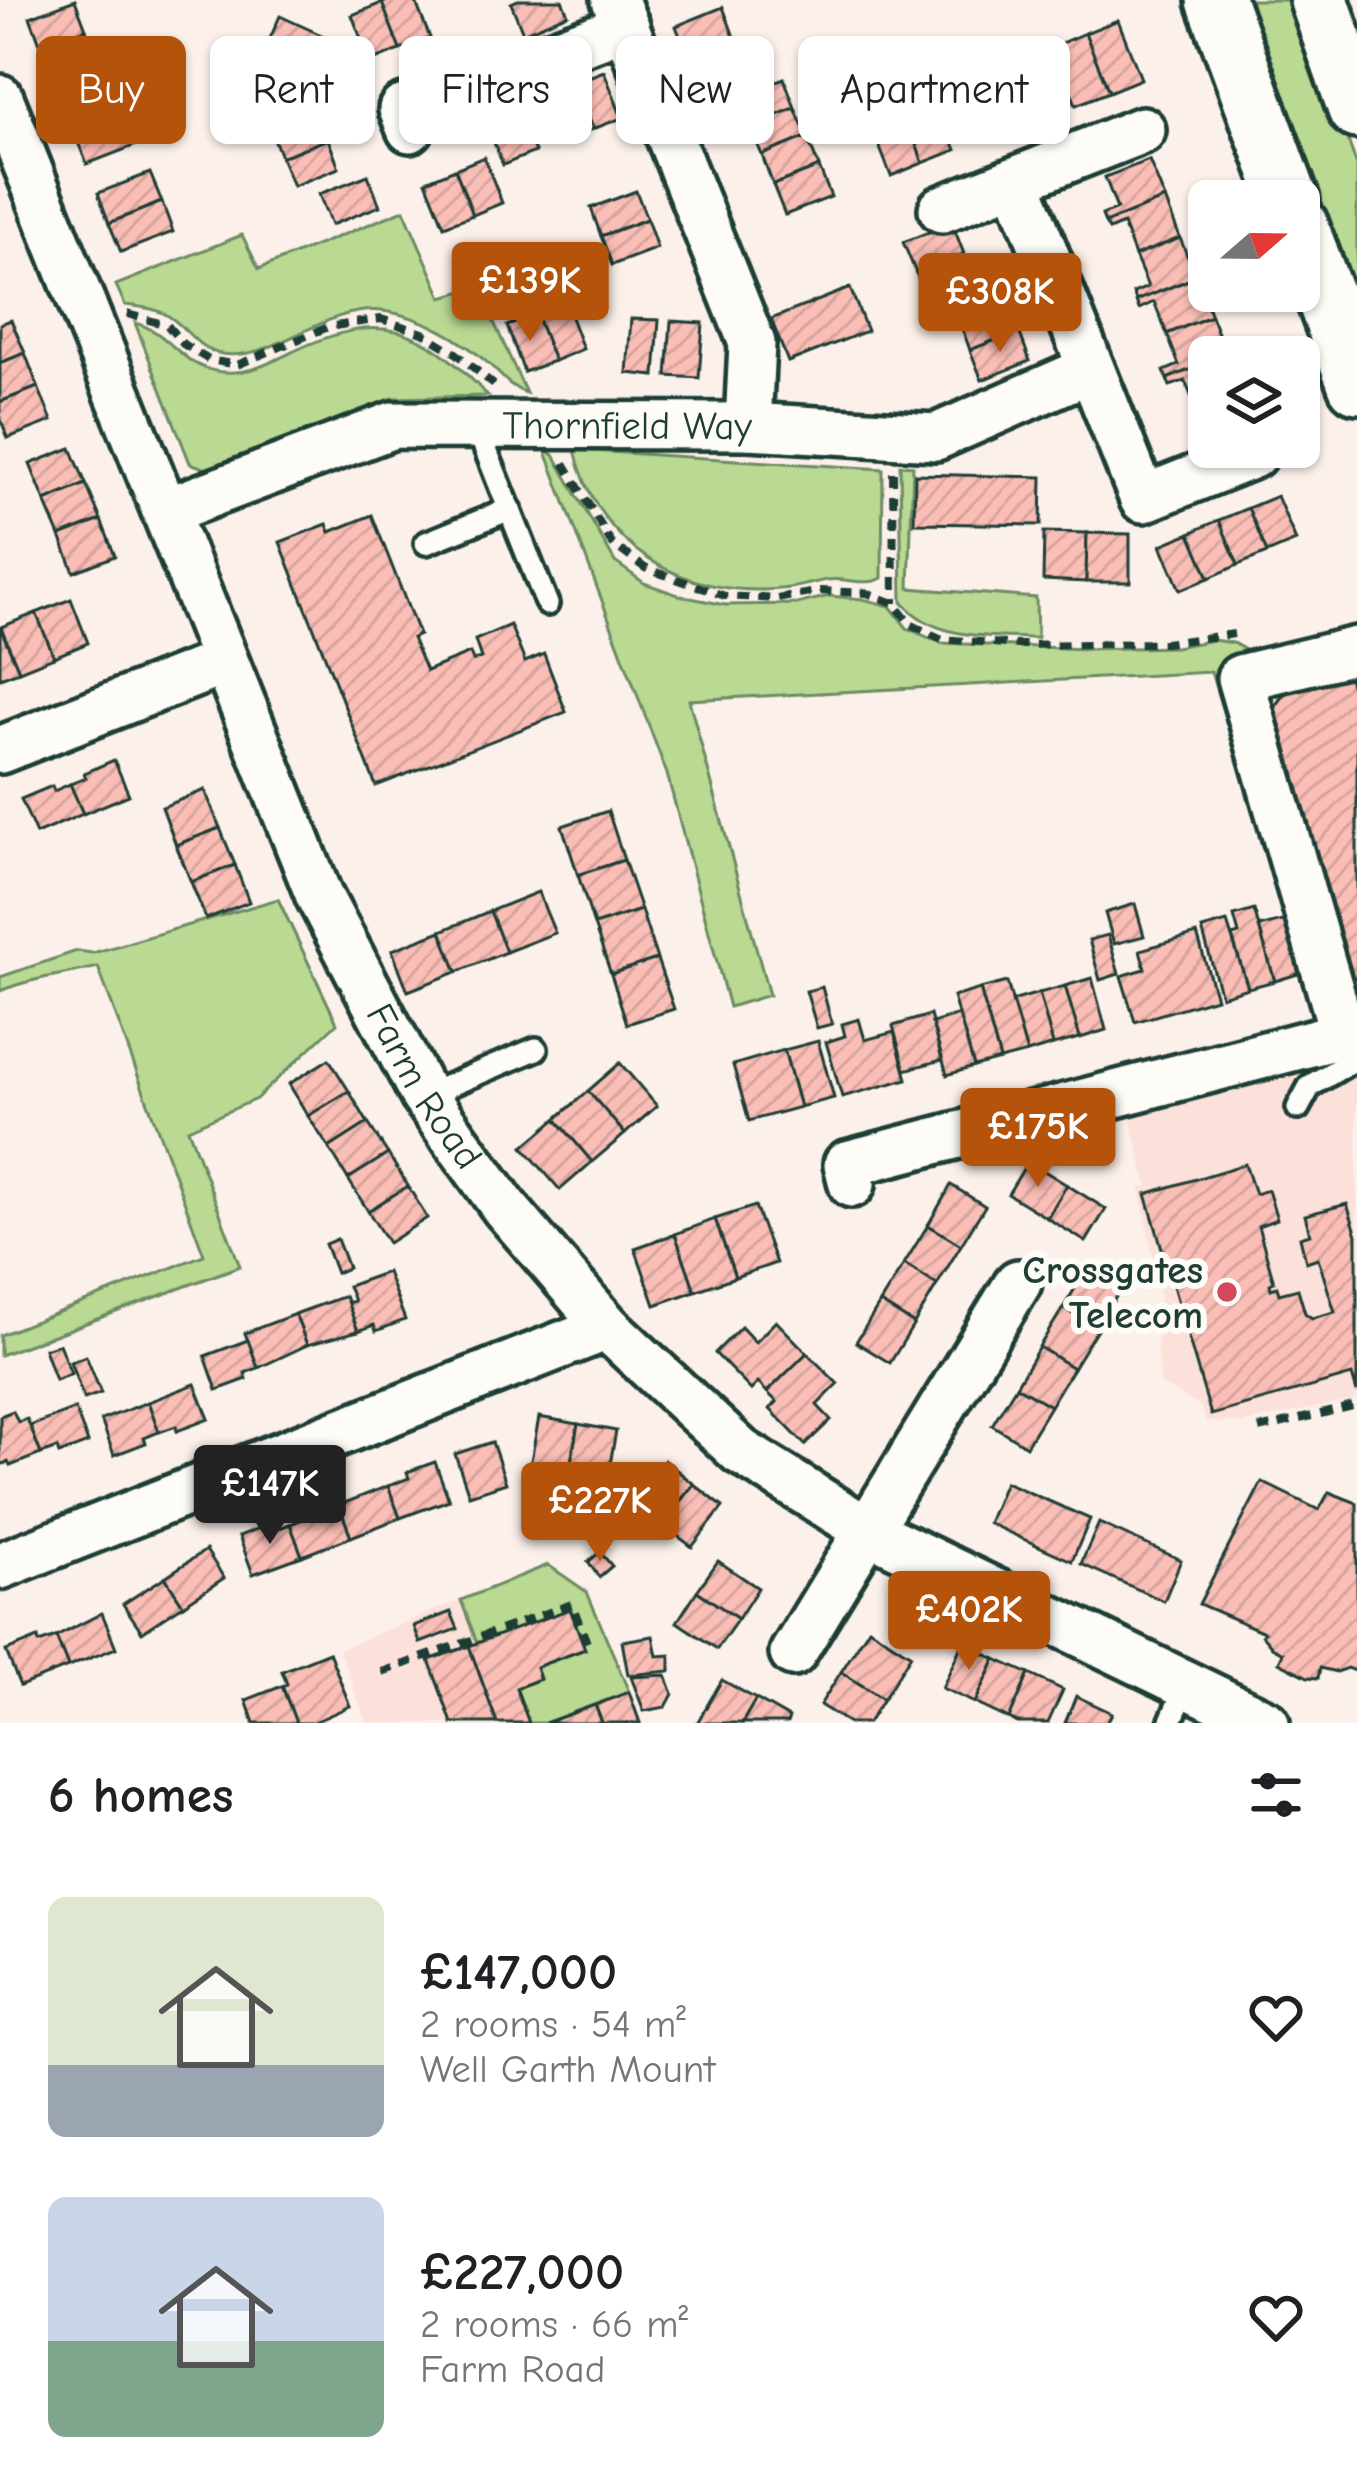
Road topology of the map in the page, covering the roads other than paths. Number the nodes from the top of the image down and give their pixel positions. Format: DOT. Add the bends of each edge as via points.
graph roads {
  1 [pos="1216,0"];
  2 [pos="1319,0"];
  3 [pos="621,13"];
  4 [pos="569,36"];
  5 [pos="0,98"];
  6 [pos="1357,109"];
  7 [pos="1142,130"];
  8 [pos="1016,180"];
  9 [pos="1282,180"];
  10 [pos="942,209"];
  11 [pos="1320,283"];
  12 [pos="1091,369"];
  13 [pos="1357,384"];
  14 [pos="476,425"];
  15 [pos="748,426"];
  16 [pos="1220,468"];
  17 [pos="510,509"];
  18 [pos="166,511"];
  19 [pos="426,543"];
  20 [pos="548,604"];
  21 [pos="1357,650"];
  22 [pos="224,662"];
  23 [pos="0,750"];
  24 [pos="1352,1041"];
  25 [pos="536,1049"];
  26 [pos="424,1096"];
  27 [pos="1298,1108"];
  28 [pos="852,1184"];
  29 [pos="1018,1283"];
  30 [pos="607,1327"];
  31 [pos="866,1530"];
  32 [pos="0,1566"];
  33 [pos="793,1652"];
  34 [pos="1178,1704"];
  35 [pos="1266,1723"];
  1 -- 9 [label="street"];
  2 -- 6 [label="street"];
  3 -- 4 [label="street"];
  3 -- 15 [label="street" via="752,344"];
  5 -- 18 [label="street, Farm Road"];
  7 -- 8 [label="street"];
  8 -- 10 [label="street"];
  8 -- 12 [label="street"];
  11 -- 13 [label="street"];
  12 -- 15 [label="street, Thornfield Way" via="935,437"];
  12 -- 16 [label="street" via="1143,499"];
  14 -- 15 [label="street, Thornfield Way"];
  14 -- 17 [label="lane"];
  14 -- 18 [label="street, Thornfield Way" via="393,425"];
  17 -- 19 [label="lane"];
  17 -- 20 [label="lane"];
  18 -- 22 [label="street, Farm Road"];
  21 -- 24 [label="street" via="1240,678"];
  22 -- 23 [label="street"];
  22 -- 26 [label="street, Farm Road" via="319,896"];
  24 -- 27 [label="lane"];
  24 -- 28 [label="street" via="847,1164"];
  25 -- 26 [label="lane"];
  26 -- 30 [label="street, Farm Road" via="505,1208"];
  29 -- 31 [label="street"];
  30 -- 31 [label="street, Farm Road" via="740,1451"];
  30 -- 32 [label="street"];
  31 -- 33 [label="street"];
  31 -- 34 [label="street, Farm Road"];
  34 -- 35 [label="street, Farm Road"];
}
